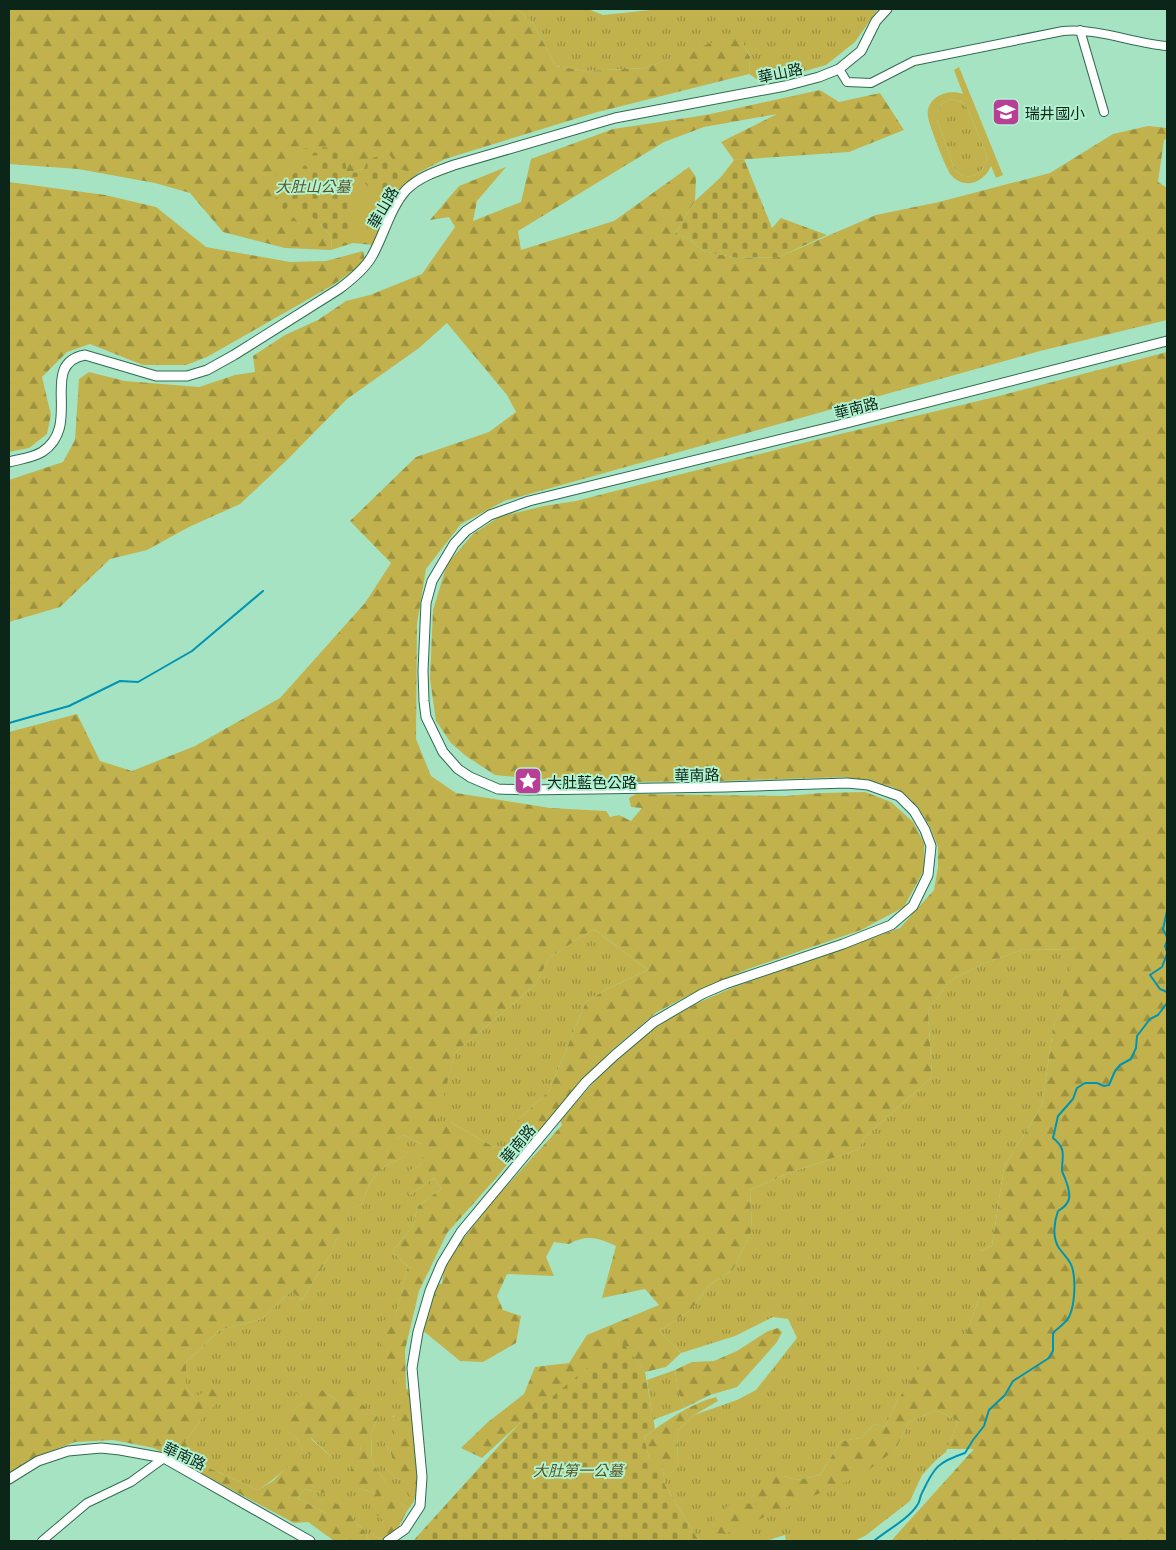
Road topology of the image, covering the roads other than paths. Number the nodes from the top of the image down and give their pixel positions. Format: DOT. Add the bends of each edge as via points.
graph roads {
  1 [pos="886,9"];
  2 [pos="1080,30"];
  3 [pos="1167,46"];
  4 [pos="839,69"];
  5 [pos="1104,112"];
  6 [pos="1167,341"];
  7 [pos="9,462"];
  8 [pos="164,1458"];
  9 [pos="9,1479"];
  10 [pos="48,1539"];
  11 [pos="310,1541"];
  12 [pos="388,1541"];
  1 -- 4 [label="street, 華山路" via="861,51"];
  2 -- 3 [label="street"];
  2 -- 4 [label="street" via="914,61 871,83 846,82"];
  2 -- 5 [label="street"];
  4 -- 7 [label="street, 華山路" via="785,86 615,118 435,172 407,189 372,256 354,278 207,370 187,376 162,376 141,373 84,355 69,361 64,366 61,382 62,411 58,434 41,452"];
  6 -- 12 [label="street, 華南路" via="529,501 506,508 477,523 454,544 432,581 426,603 423,671 426,716 443,752 470,777 498,789 528,790 847,782 868,785 899,796 914,811 931,846 928,875 912,906 891,925 724,984 654,1022 586,1082 461,1232 430,1291 412,1368 422,1477 420,1506 405,1529"];
  8 -- 9 [label="street, 華南路" via="101,1448 68,1451 38,1461"];
  8 -- 10 [label="street" via="131,1482 87,1503"];
  8 -- 11 [label="street, 華南路"];
}
